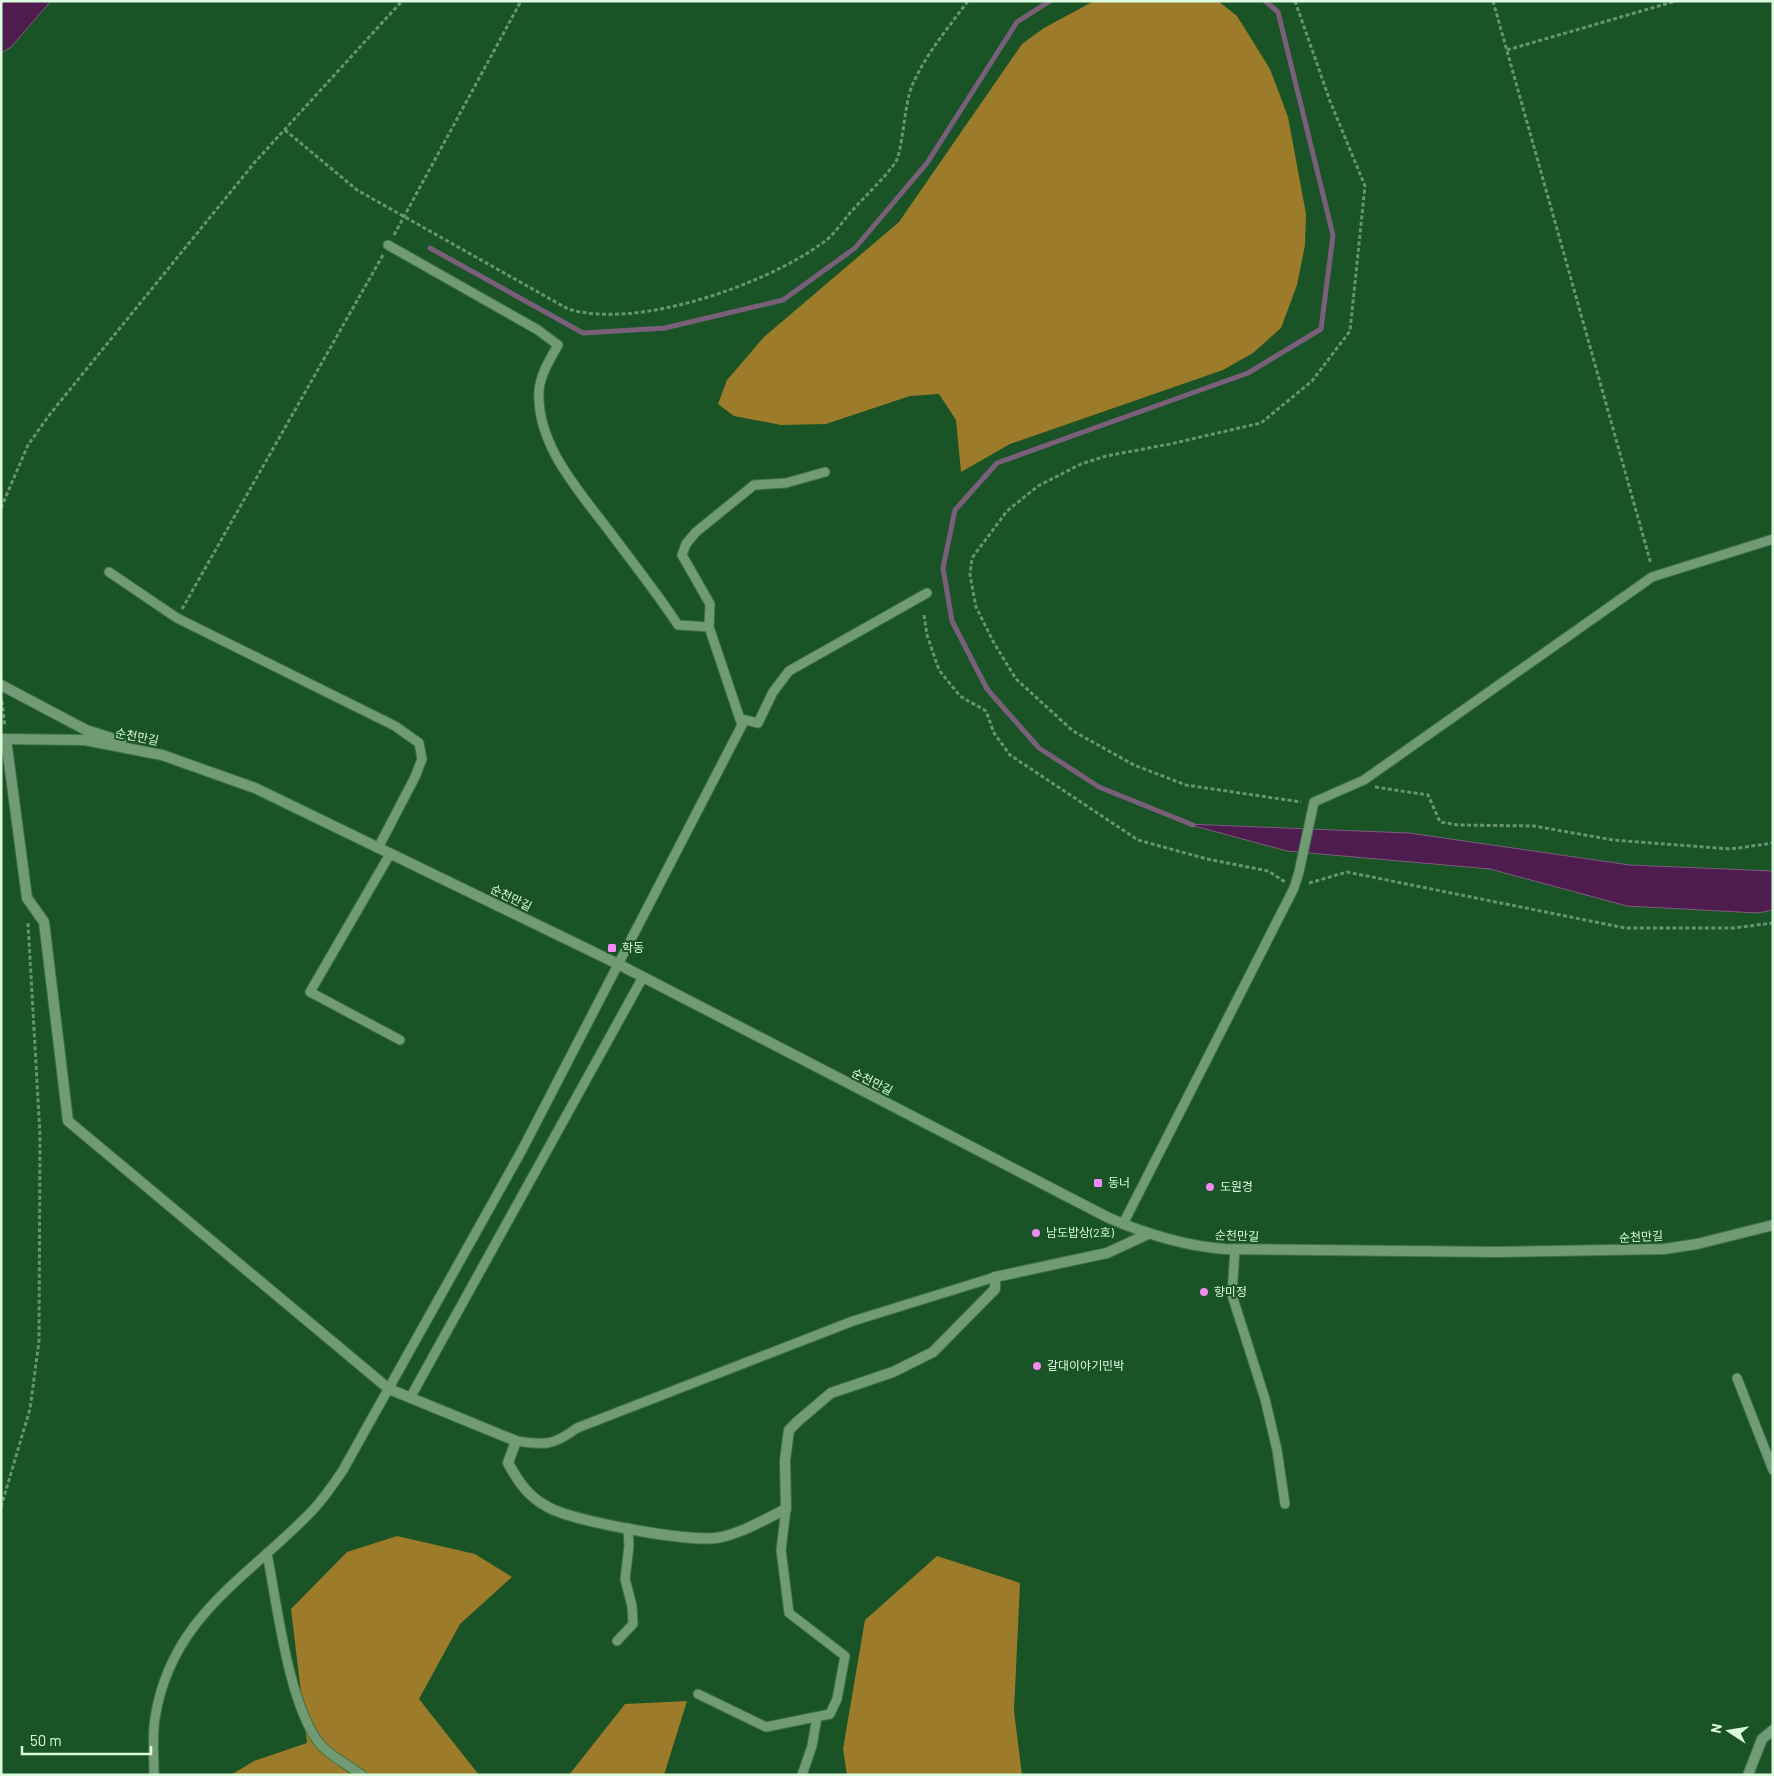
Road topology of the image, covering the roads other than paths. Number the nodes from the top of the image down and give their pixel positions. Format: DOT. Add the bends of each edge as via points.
graph roads {
  1 [pos="388,245"];
  2 [pos="825,472"];
  3 [pos="1773,539"];
  4 [pos="109,572"];
  5 [pos="927,593"];
  6 [pos="709,627"];
  7 [pos="1,685"];
  8 [pos="741,719"];
  9 [pos="4,739"];
  10 [pos="162,755"];
  11 [pos="378,848"];
  12 [pos="390,854"];
  13 [pos="618,964"];
  14 [pos="643,977"];
  15 [pos="400,1040"];
  16 [pos="1124,1224"];
  17 [pos="1773,1225"];
  18 [pos="1148,1234"];
  19 [pos="1235,1249"];
  20 [pos="995,1277"];
  21 [pos="1737,1378"];
  22 [pos="389,1389"];
  23 [pos="410,1398"];
  24 [pos="516,1441"];
  25 [pos="1773,1470"];
  26 [pos="1285,1504"];
  27 [pos="786,1508"];
  28 [pos="628,1528"];
  29 [pos="267,1553"];
  30 [pos="617,1641"];
  31 [pos="698,1694"];
  32 [pos="817,1717"];
  33 [pos="1773,1730"];
  34 [pos="154,1775"];
  35 [pos="362,1775"];
  36 [pos="802,1775"];
  37 [pos="1748,1775"];
  1 -- 6 [label="lane" via="538,330 558,345 539,391 541,411 557,456 678,625"];
  2 -- 6 [label="lane" via="786,483 754,485 696,532 686,544 682,555 710,604"];
  3 -- 16 [label="lane" via="1652,577 1364,780 1314,802 1294,888"];
  4 -- 11 [label="lane" via="177,618 394,726 419,743 422,759"];
  5 -- 8 [label="lane" via="789,671 773,692 758,722"];
  6 -- 8 [label="lane"];
  7 -- 10 [label="street" via="86,730"];
  8 -- 13 [label="lane" via="742,725"];
  9 -- 10 [label="street, 순천만길" via="85,740"];
  9 -- 22 [label="street" via="27,898 44,922 68,1121"];
  10 -- 11 [label="street, 순천만길" via="255,788"];
  11 -- 12 [label="street, 순천만길"];
  12 -- 13 [label="street, 순천만길"];
  12 -- 15 [label="lane" via="310,992"];
  13 -- 14 [label="street, 순천만길"];
  13 -- 22 [label="lane" via="522,1150"];
  14 -- 16 [label="street, 순천만길"];
  14 -- 23 [label="lane"];
  16 -- 18 [label="street, 순천만길"];
  17 -- 19 [label="street, 순천만길" via="1697,1244 1597,1252"];
  18 -- 19 [label="street, 순천만길" via="1194,1245"];
  18 -- 20 [label="street" via="1107,1253"];
  19 -- 26 [label="lane" via="1232,1295 1265,1399"];
  20 -- 24 [label="lane" via="852,1321 577,1428 559,1441 539,1444"];
  20 -- 27 [label="street" via="995,1290 933,1352 893,1372 831,1393 789,1430 785,1460"];
  21 -- 25 [label="lane"];
  22 -- 23 [label="street"];
  22 -- 29 [label="lane" via="325,1496"];
  23 -- 24 [label="street"];
  24 -- 28 [label="street" via="508,1463 520,1485 539,1502 570,1517"];
  27 -- 28 [label="street" via="716,1538 675,1537"];
  27 -- 32 [label="lane" via="781,1550 790,1613 845,1656 837,1699 830,1714"];
  28 -- 30 [label="lane" via="630,1546 625,1579 633,1624"];
  29 -- 34 [label="lane" via="209,1606 169,1667 155,1718"];
  29 -- 35 [label="lane" via="288,1664 313,1734 328,1751"];
  31 -- 32 [label="lane" via="766,1727"];
  32 -- 36 [label="lane"];
  33 -- 37 [label="street" via="1762,1739"];
}
